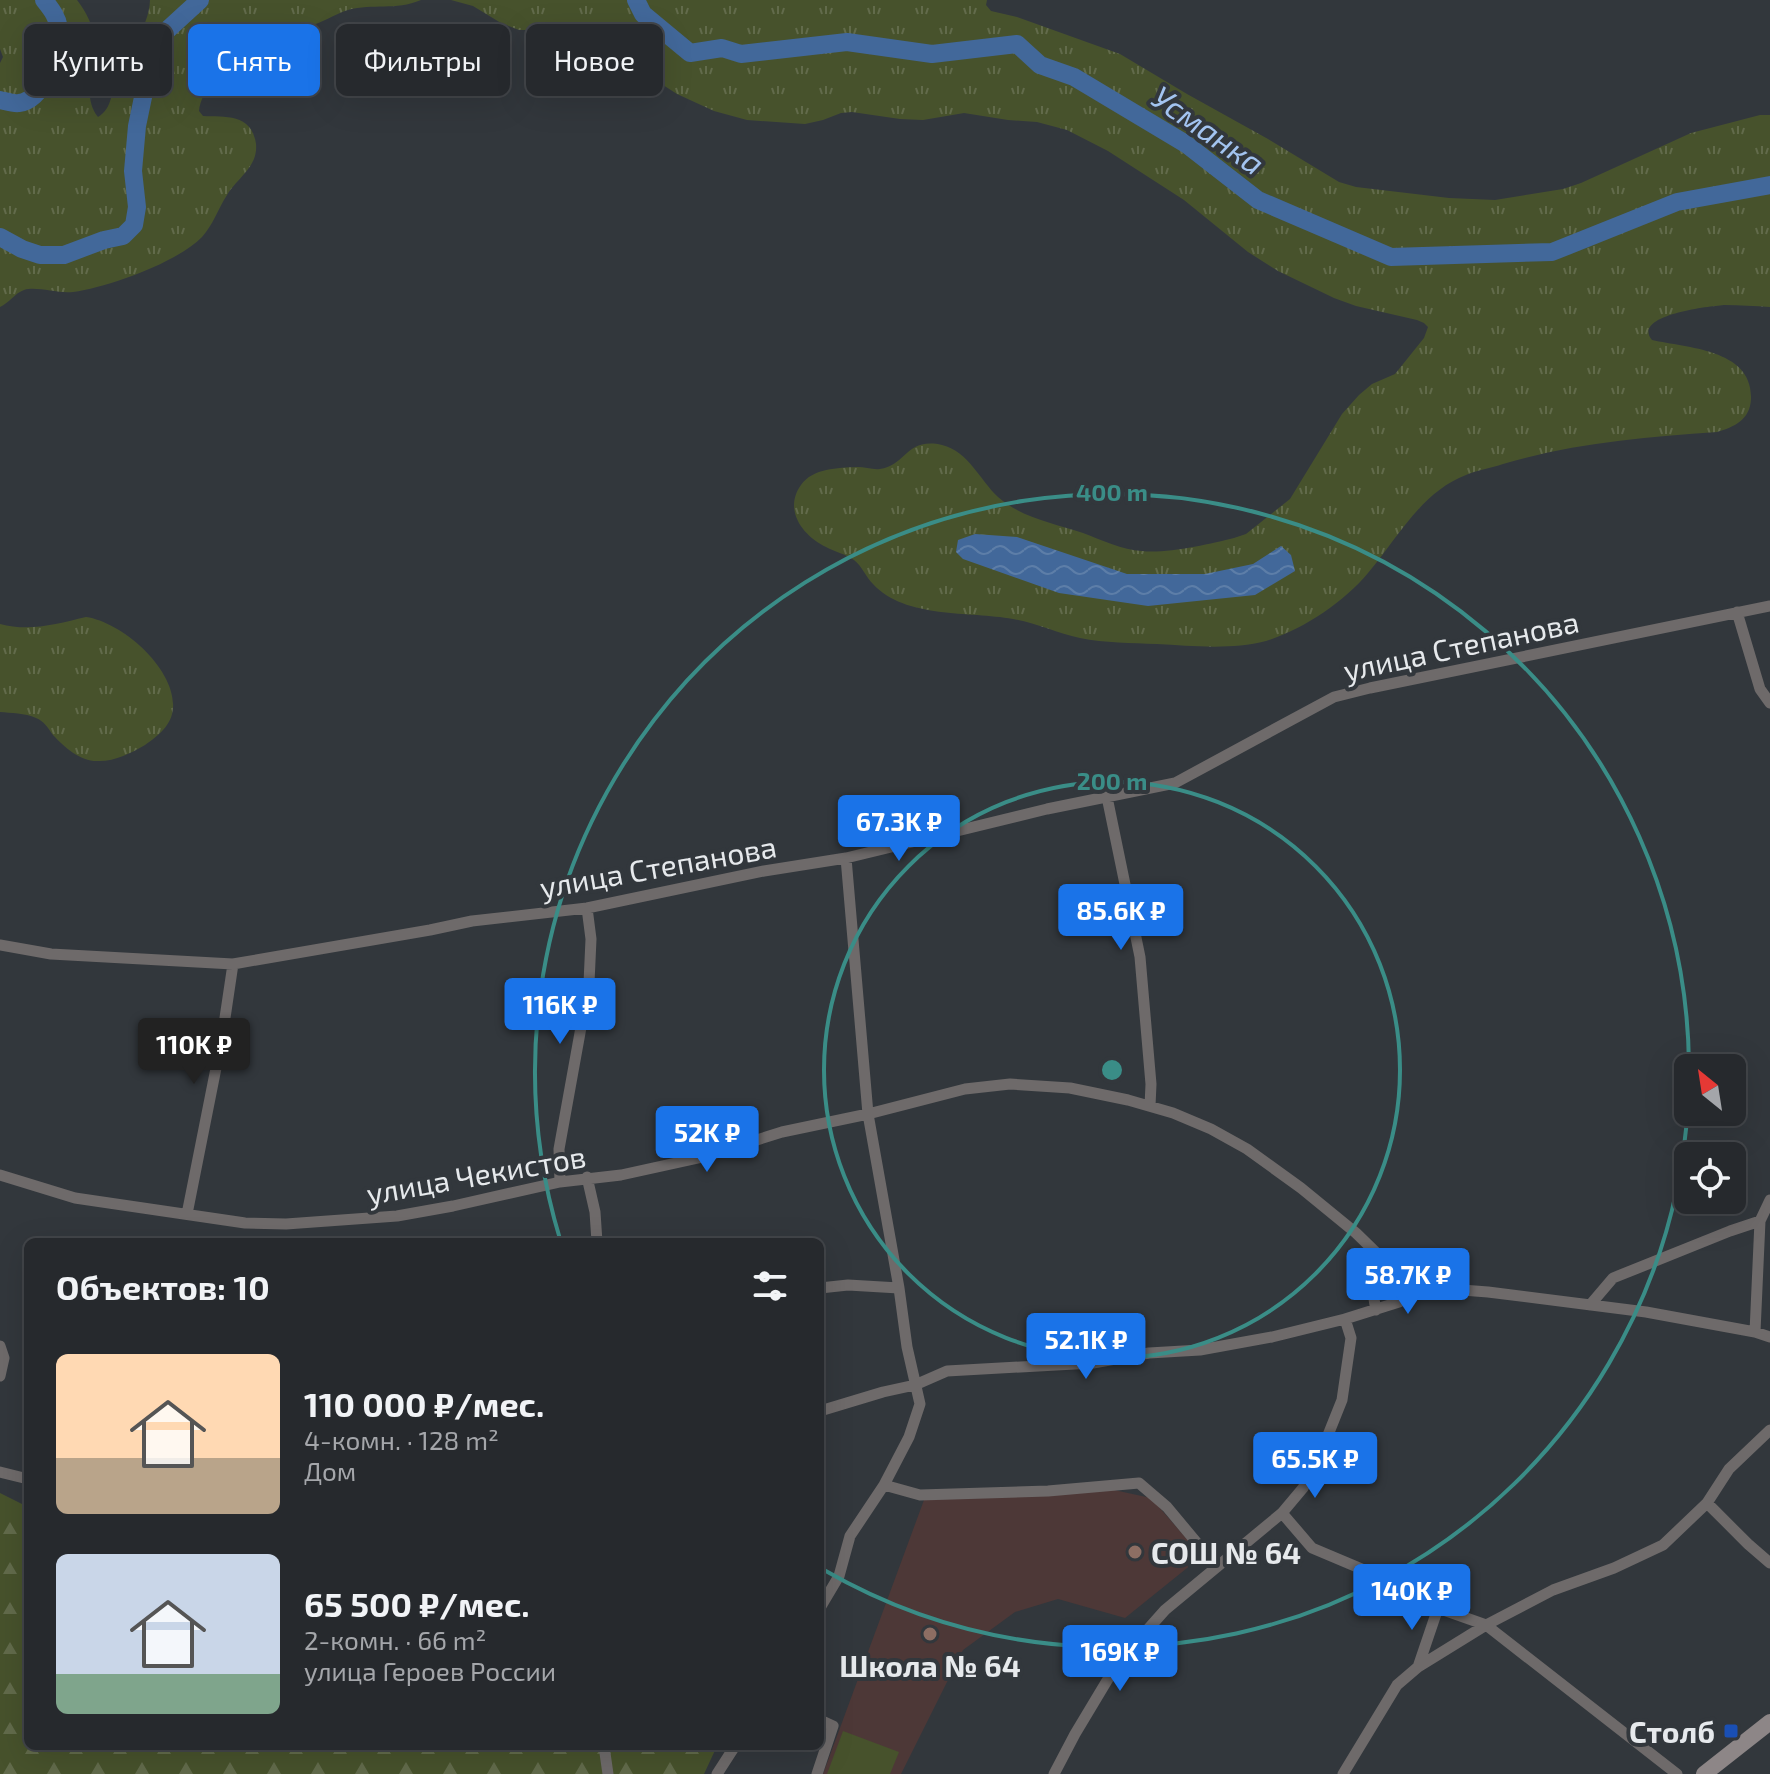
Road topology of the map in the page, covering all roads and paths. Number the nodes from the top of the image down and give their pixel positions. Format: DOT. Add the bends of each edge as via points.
graph roads {
  1 [pos="1770,606"];
  2 [pos="1737,612"];
  3 [pos="1770,703"];
  4 [pos="1107,797"];
  5 [pos="846,858"];
  6 [pos="587,908"];
  7 [pos="0,945"];
  8 [pos="233,964"];
  9 [pos="1150,1106"];
  10 [pos="868,1114"];
  11 [pos="0,1175"];
  12 [pos="587,1177"];
  13 [pos="560,1182"];
  14 [pos="1770,1200"];
  15 [pos="187,1214"];
  16 [pos="1760,1221"];
  17 [pos="1722,1234"];
  18 [pos="597,1238"];
  19 [pos="1759,1243"];
  20 [pos="1383,1260"];
  21 [pos="1423,1287"];
  22 [pos="824,1288"];
  23 [pos="899,1288"];
  24 [pos="1590,1305"];
  25 [pos="1376,1310"];
  26 [pos="1345,1319"];
  27 [pos="1755,1332"];
  28 [pos="1770,1337"];
  29 [pos="0,1346"];
  30 [pos="0,1376"];
  31 [pos="915,1385"];
  32 [pos="824,1410"];
  33 [pos="1770,1430"];
  34 [pos="0,1472"];
  35 [pos="15,1476"];
  36 [pos="24,1478"];
  37 [pos="24,1483"];
  38 [pos="884,1485"];
  39 [pos="1707,1503"];
  40 [pos="1282,1513"];
  41 [pos="1770,1563"];
  42 [pos="1217,1567"];
  43 [pos="826,1589"];
  44 [pos="1438,1608"];
  45 [pos="1486,1625"];
  46 [pos="1418,1667"];
  47 [pos="824,1722"];
  48 [pos="1770,1722"];
  49 [pos="605,1750"];
  50 [pos="732,1750"];
  51 [pos="1056,1773"];
  52 [pos="608,1774"];
  53 [pos="717,1774"];
  54 [pos="817,1774"];
  55 [pos="1343,1774"];
  56 [pos="1677,1774"];
  57 [pos="1704,1774"];
  1 -- 2 [label="street, улица Степанова"];
  2 -- 3 [label="street" via="1760,689"];
  2 -- 4 [label="street, улица Степанова" via="1334,697 1175,783"];
  4 -- 5 [label="street, улица Степанова"];
  4 -- 9 [label="street" via="1140,957"];
  5 -- 6 [label="street, улица Степанова"];
  5 -- 10 [label="street"];
  6 -- 8 [label="street, улица Степанова" via="472,921"];
  6 -- 13 [label="street" via="589,983 559,1149"];
  7 -- 8 [label="street, улица Степанова" via="51,954"];
  8 -- 15 [label="street"];
  9 -- 10 [label="street, улица Чекистов" via="1070,1088 1010,1084 965,1089"];
  9 -- 20 [label="street, улица Чекистов" via="1247,1149"];
  10 -- 12 [label="street, улица Чекистов" via="782,1132 703,1157"];
  10 -- 23 [label="street"];
  11 -- 15 [label="street, улица Чекистов" via="75,1198"];
  12 -- 13 [label="street, улица Чекистов"];
  12 -- 18 [label="street"];
  13 -- 15 [label="street, улица Чекистов" via="397,1216 286,1224"];
  14 -- 16 [label="street"];
  16 -- 17 [label="street"];
  16 -- 19 [label="street"];
  17 -- 19 [label="street" via="1750,1236"];
  17 -- 24 [label="street" via="1613,1278"];
  19 -- 27 [label="street"];
  20 -- 21 [label="street, улица Чекистов"];
  20 -- 25 [label="street" via="1373,1280"];
  21 -- 24 [label="street"];
  21 -- 25 [label="street"];
  22 -- 23 [label="street"];
  23 -- 31 [label="street"];
  24 -- 27 [label="street"];
  25 -- 26 [label="street"];
  26 -- 31 [label="street" via="1200,1350 1093,1363 947,1371"];
  26 -- 40 [label="street" via="1351,1338 1342,1400 1316,1465"];
  27 -- 28 [label="street"];
  29 -- 30 [label="street"];
  31 -- 32 [label="street"];
  31 -- 38 [label="street" via="920,1404"];
  33 -- 39 [label="street" via="1729,1469"];
  34 -- 35 [label="street"];
  35 -- 36 [label="street"];
  35 -- 37 [label="street"];
  38 -- 42 [label="street" via="920,1495 1139,1483 1167,1507"];
  38 -- 43 [label="street" via="850,1536 839,1576"];
  39 -- 41 [label="street"];
  39 -- 45 [label="street" via="1663,1545 1553,1590"];
  40 -- 42 [label="street"];
  40 -- 44 [label="street" via="1312,1548 1395,1583"];
  42 -- 51 [label="street" via="1165,1610 1117,1664"];
  44 -- 45 [label="street"];
  44 -- 46 [label="street"];
  45 -- 46 [label="street"];
  45 -- 56 [label="street"];
  46 -- 55 [label="street" via="1397,1685"];
  47 -- 54 [label="street" via="833,1726"];
  48 -- 57 [label="street"];
  49 -- 52 [label="street"];
  50 -- 53 [label="street"];
}
